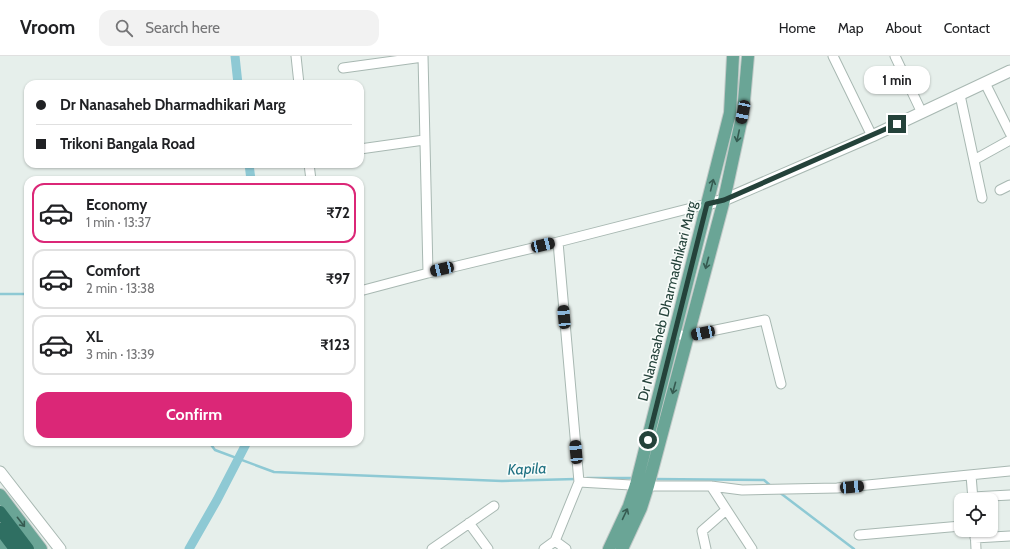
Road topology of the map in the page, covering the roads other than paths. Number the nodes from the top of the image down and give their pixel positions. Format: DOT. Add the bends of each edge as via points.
graph roads {
  1 [pos="296,56"];
  2 [pos="733,56"];
  3 [pos="748,56"];
  4 [pos="833,56"];
  5 [pos="895,56"];
  6 [pos="423,57"];
  7 [pos="343,68"];
  8 [pos="1010,71"];
  9 [pos="299,80"];
  10 [pos="985,83"];
  11 [pos="960,95"];
  12 [pos="922,113"];
  13 [pos="1010,133"];
  14 [pos="872,136"];
  15 [pos="424,140"];
  16 [pos="1010,140"];
  17 [pos="364,148"];
  18 [pos="974,160"];
  19 [pos="1010,186"];
  20 [pos="1000,190"];
  21 [pos="982,198"];
  22 [pos="724,200"];
  23 [pos="707,204"];
  24 [pos="558,242"];
  25 [pos="428,273"];
  26 [pos="364,290"];
  27 [pos="674,334"];
  28 [pos="687,336"];
  29 [pos="781,384"];
  30 [pos="1010,471"];
  31 [pos="0,472"];
  32 [pos="971,475"];
  33 [pos="579,482"];
  34 [pos="642,486"];
  35 [pos="711,486"];
  36 [pos="972,493"];
  37 [pos="1010,495"];
  38 [pos="0,496"];
  39 [pos="998,496"];
  40 [pos="494,506"];
  41 [pos="726,510"];
  42 [pos="0,512"];
  43 [pos="469,523"];
  44 [pos="954,527"];
  45 [pos="0,529"];
  46 [pos="859,535"];
  47 [pos="998,535"];
  48 [pos="1010,536"];
  49 [pos="975,537"];
  50 [pos="555,541"];
  51 [pos="0,545"];
  52 [pos="435,548"];
  53 [pos="3,549"];
  54 [pos="15,549"];
  55 [pos="28,549"];
  56 [pos="42,549"];
  57 [pos="60,549"];
  58 [pos="488,549"];
  59 [pos="544,549"];
  60 [pos="566,549"];
  61 [pos="609,549"];
  62 [pos="622,549"];
  63 [pos="706,549"];
  64 [pos="752,549"];
  65 [pos="976,549"];
  1 -- 9 [label="street"];
  23 -- 2 [label="main road, Dr Nanasaheb Dharmadhikari Marg, one-way" via="730,113"];
  3 -- 22 [label="main road, Dr Nanasaheb Dharmadhikari Marg, one-way" via="743,112"];
  4 -- 14 [label="street"];
  5 -- 12 [label="street"];
  6 -- 7 [label="street"];
  6 -- 15 [label="street"];
  8 -- 10 [label="street"];
  10 -- 11 [label="street"];
  10 -- 13 [label="street"];
  11 -- 12 [label="street"];
  11 -- 18 [label="street"];
  12 -- 14 [label="street"];
  14 -- 22 [label="street"];
  15 -- 17 [label="street"];
  15 -- 25 [label="street"];
  16 -- 18 [label="street"];
  18 -- 21 [label="street"];
  19 -- 20 [label="street"];
  22 -- 23 [label="street"];
  22 -- 28 [label="main road, Dr Nanasaheb Dharmadhikari Marg, one-way"];
  23 -- 24 [label="street"];
  23 -- 27 [label="main road, Dr Nanasaheb Dharmadhikari Marg"];
  24 -- 25 [label="street"];
  24 -- 33 [label="street"];
  25 -- 26 [label="street"];
  27 -- 28 [label="street"];
  27 -- 34 [label="main road, Dr Nanasaheb Dharmadhikari Marg"];
  28 -- 29 [label="street" via="765,320"];
  28 -- 34 [label="main road, Dr Nanasaheb Dharmadhikari Marg, one-way"];
  30 -- 32 [label="street"];
  31 -- 57 [label="street"];
  32 -- 35 [label="street" via="837,488 742,490"];
  32 -- 36 [label="street"];
  33 -- 34 [label="street"];
  33 -- 50 [label="street"];
  34 -- 35 [label="street"];
  61 -- 34 [label="main road, Dr Nanasaheb Dharmadhikari Marg, one-way" via="629,506"];
  34 -- 62 [label="main road, Dr Nanasaheb Dharmadhikari Marg" via="641,508"];
  35 -- 41 [label="street"];
  37 -- 39 [label="street"];
  38 -- 56 [label="main road, one-way"];
  40 -- 43 [label="street"];
  41 -- 63 [label="street" via="702,530"];
  41 -- 64 [label="street"];
  42 -- 55 [label="highway"];
  43 -- 52 [label="street"];
  43 -- 58 [label="street"];
  44 -- 46 [label="street"];
  45 -- 54 [label="highway"];
  47 -- 48 [label="street"];
  49 -- 65 [label="street"];
  50 -- 59 [label="street"];
  50 -- 60 [label="street"];
  51 -- 53 [label="main road"];
}
